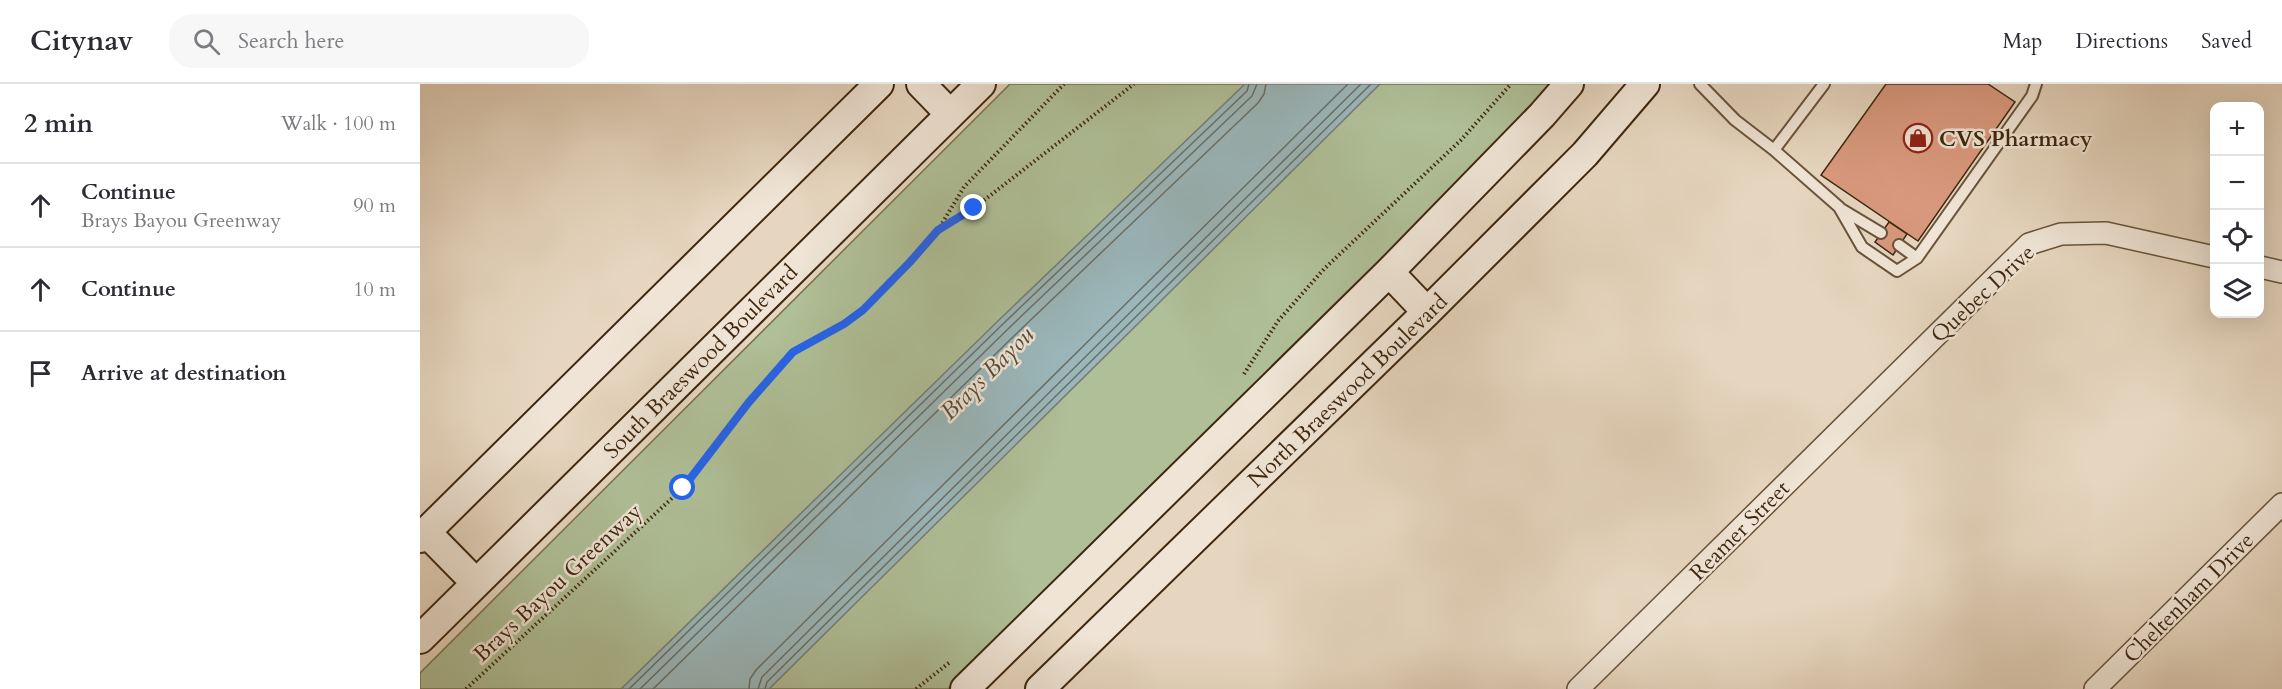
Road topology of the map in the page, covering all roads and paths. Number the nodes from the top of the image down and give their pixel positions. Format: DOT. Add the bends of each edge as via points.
graph roads {
  1 [pos="879,84"];
  2 [pos="921,84"];
  3 [pos="981,84"];
  4 [pos="1064,84"];
  5 [pos="1134,84"];
  6 [pos="1511,84"];
  7 [pos="1569,84"];
  8 [pos="1645,84"];
  9 [pos="1700,84"];
  10 [pos="1824,84"];
  11 [pos="2036,84"];
  12 [pos="950,114"];
  13 [pos="1774,150"];
  14 [pos="1839,207"];
  15 [pos="938,230"];
  16 [pos="1881,233"];
  17 [pos="1899,246"];
  18 [pos="2210,256"];
  19 [pos="1917,258"];
  20 [pos="2264,268"];
  21 [pos="1389,272"];
  22 [pos="2282,272"];
  23 [pos="1427,312"];
  24 [pos="1901,370"];
  25 [pos="1243,376"];
  26 [pos="2282,504"];
  27 [pos="423,535"];
  28 [pos="476,583"];
  29 [pos="420,639"];
  30 [pos="956,657"];
  31 [pos="466,689"];
  32 [pos="916,689"];
  33 [pos="966,689"];
  34 [pos="1040,689"];
  35 [pos="1578,689"];
  36 [pos="2095,689"];
  1 -- 27 [label="main road"];
  2 -- 12 [label="main road"];
  3 -- 12 [label="main road, South Braeswood Boulevard"];
  4 -- 15 [label="path, Brays Bayou Greenway" via="964,187"];
  5 -- 15 [label="path" via="974,208"];
  6 -- 25 [label="path" via="1461,140 1309,286 1278,321"];
  7 -- 21 [label="main road"];
  8 -- 23 [label="main road, North Braeswood Boulevard" via="1585,153"];
  9 -- 13 [label="lane" via="1735,120"];
  10 -- 13 [label="lane"];
  11 -- 19 [label="lane" via="2032,96"];
  12 -- 28 [label="main road, South Braeswood Boulevard"];
  13 -- 14 [label="lane"];
  14 -- 16 [label="lane"];
  14 -- 19 [label="lane" via="1862,247 1897,271"];
  15 -- 31 [label="path, Brays Bayou Greenway" via="863,310 793,352 683,488"];
  17 -- 19 [label="lane"];
  18 -- 24 [label="street, Quebec Drive" via="2106,233 2061,234 2029,244"];
  20 -- 22 [label="street"];
  21 -- 23 [label="main road"];
  21 -- 33 [label="main road"];
  23 -- 34 [label="main road, North Braeswood Boulevard"];
  24 -- 35 [label="street, Reamer Street"];
  26 -- 36 [label="street, Cheltenham Drive"];
  27 -- 28 [label="main road"];
  28 -- 29 [label="main road, South Braeswood Boulevard"];
  30 -- 32 [label="path"];
}
